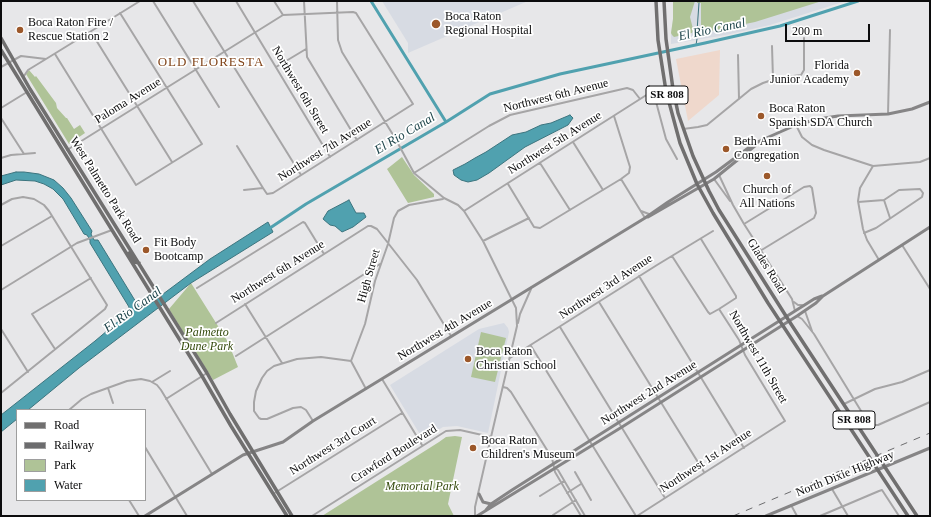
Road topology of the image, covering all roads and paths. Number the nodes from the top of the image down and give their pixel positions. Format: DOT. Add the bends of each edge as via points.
graph roads {
  1 [pos="140,1"];
  2 [pos="153,1"];
  3 [pos="193,1"];
  4 [pos="236,1"];
  5 [pos="274,1"];
  6 [pos="304,1"];
  7 [pos="336,1"];
  8 [pos="656,1"];
  9 [pos="665,1"];
  10 [pos="120,13"];
  11 [pos="337,13"];
  12 [pos="304,14"];
  13 [pos="282,15"];
  14 [pos="890,30"];
  15 [pos="91,32"];
  16 [pos="255,32"];
  17 [pos="1,38"];
  18 [pos="804,38"];
  19 [pos="772,46"];
  20 [pos="306,48"];
  21 [pos="1,50"];
  22 [pos="225,51"];
  23 [pos="55,54"];
  24 [pos="738,54"];
  25 [pos="46,59"];
  26 [pos="13,60"];
  27 [pos="8,62"];
  28 [pos="1,67"];
  29 [pos="276,67"];
  30 [pos="196,70"];
  31 [pos="23,78"];
  32 [pos="773,79"];
  33 [pos="166,88"];
  34 [pos="30,89"];
  35 [pos="26,92"];
  36 [pos="640,99"];
  37 [pos="739,99"];
  38 [pos="930,102"];
  39 [pos="413,104"];
  40 [pos="137,106"];
  41 [pos="219,107"];
  42 [pos="1,108"];
  43 [pos="888,114"];
  44 [pos="614,116"];
  45 [pos="1,118"];
  46 [pos="385,122"];
  47 [pos="796,124"];
  48 [pos="101,129"];
  49 [pos="683,129"];
  50 [pos="357,140"];
  51 [pos="762,140"];
  52 [pos="573,142"];
  53 [pos="237,146"];
  54 [pos="68,149"];
  55 [pos="64,152"];
  56 [pos="35,153"];
  57 [pos="24,154"];
  58 [pos="330,157"];
  59 [pos="1,158"];
  60 [pos="930,158"];
  61 [pos="677,159"];
  62 [pos="172,162"];
  63 [pos="540,163"];
  64 [pos="873,166"];
  65 [pos="414,173"];
  66 [pos="302,175"];
  67 [pos="719,175"];
  68 [pos="621,179"];
  69 [pos="714,179"];
  70 [pos="705,182"];
  71 [pos="508,184"];
  72 [pos="698,186"];
  73 [pos="263,188"];
  74 [pos="244,190"];
  75 [pos="603,190"];
  76 [pos="444,198"];
  77 [pos="884,200"];
  78 [pos="858,202"];
  79 [pos="1,205"];
  80 [pos="733,205"];
  81 [pos="570,210"];
  82 [pos="464,211"];
  83 [pos="641,211"];
  84 [pos="649,214"];
  85 [pos="52,216"];
  86 [pos="529,218"];
  87 [pos="645,218"];
  88 [pos="890,218"];
  89 [pos="744,224"];
  90 [pos="930,227"];
  91 [pos="112,230"];
  92 [pos="713,231"];
  93 [pos="864,233"];
  94 [pos="701,239"];
  95 [pos="483,241"];
  96 [pos="127,244"];
  97 [pos="388,244"];
  98 [pos="902,245"];
  99 [pos="1,246"];
  100 [pos="71,246"];
  101 [pos="125,251"];
  102 [pos="760,251"];
  103 [pos="324,254"];
  104 [pos="672,256"];
  105 [pos="878,260"];
  106 [pos="139,263"];
  107 [pos="381,264"];
  108 [pos="638,276"];
  109 [pos="91,278"];
  110 [pos="197,288"];
  111 [pos="531,288"];
  112 [pos="930,289"];
  113 [pos="1,290"];
  114 [pos="824,296"];
  115 [pos="792,299"];
  116 [pos="512,300"];
  117 [pos="599,302"];
  118 [pos="245,304"];
  119 [pos="804,305"];
  120 [pos="719,309"];
  121 [pos="805,310"];
  122 [pos="795,311"];
  123 [pos="786,316"];
  124 [pos="796,316"];
  125 [pos="779,321"];
  126 [pos="789,321"];
  127 [pos="216,323"];
  128 [pos="782,325"];
  129 [pos="517,326"];
  130 [pos="560,327"];
  131 [pos="1,329"];
  132 [pos="814,334"];
  133 [pos="266,337"];
  134 [pos="452,337"];
  135 [pos="741,345"];
  136 [pos="531,346"];
  137 [pos="55,350"];
  138 [pos="743,350"];
  139 [pos="236,356"];
  140 [pos="510,358"];
  141 [pos="351,361"];
  142 [pos="282,363"];
  143 [pos="930,370"];
  144 [pos="170,371"];
  145 [pos="28,372"];
  146 [pos="698,372"];
  147 [pos="206,373"];
  148 [pos="202,376"];
  149 [pos="701,377"];
  150 [pos="382,379"];
  151 [pos="152,382"];
  152 [pos="503,387"];
  153 [pos="108,388"];
  154 [pos="366,389"];
  155 [pos="1,393"];
  156 [pos="658,398"];
  157 [pos="166,399"];
  158 [pos="854,399"];
  159 [pos="661,402"];
  160 [pos="930,402"];
  161 [pos="113,403"];
  162 [pos="844,404"];
  163 [pos="71,409"];
  164 [pos="402,413"];
  165 [pos="313,421"];
  166 [pos="785,421"];
  167 [pos="619,423"];
  168 [pos="622,427"];
  169 [pos="491,437"];
  170 [pos="589,441"];
  171 [pos="422,445"];
  172 [pos="592,445"];
  173 [pos="744,448"];
  174 [pos="930,448"];
  175 [pos="146,449"];
  176 [pos="253,451"];
  177 [pos="248,453"];
  178 [pos="554,463"];
  179 [pos="885,467"];
  180 [pos="555,468"];
  181 [pos="878,470"];
  182 [pos="575,472"];
  183 [pos="704,472"];
  184 [pos="212,474"];
  185 [pos="564,481"];
  186 [pos="561,483"];
  187 [pos="582,484"];
  188 [pos="832,488"];
  189 [pos="570,491"];
  190 [pos="278,492"];
  191 [pos="567,493"];
  192 [pos="273,494"];
  193 [pos="479,494"];
  194 [pos="540,496"];
  195 [pos="176,497"];
  196 [pos="665,498"];
  197 [pos="576,500"];
  198 [pos="592,500"];
  199 [pos="130,501"];
  200 [pos="573,502"];
  201 [pos="491,504"];
  202 [pos="791,505"];
  203 [pos="842,507"];
  204 [pos="486,510"];
  205 [pos="554,514"];
  206 [pos="139,516"];
  207 [pos="145,516"];
  208 [pos="187,516"];
  209 [pos="287,516"];
  210 [pos="292,516"];
  211 [pos="312,516"];
  212 [pos="476,516"];
  213 [pos="581,516"];
  214 [pos="585,516"];
  215 [pos="636,516"];
  216 [pos="766,516"];
  217 [pos="798,516"];
  218 [pos="820,516"];
  219 [pos="848,516"];
  220 [pos="899,516"];
  221 [pos="908,516"];
  222 [pos="917,516"];
  1 -- 10 [label="street"];
  2 -- 30 [label="street"];
  3 -- 22 [label="street"];
  4 -- 16 [label="street, Northwest 6th Street"];
  5 -- 13 [label="street"];
  6 -- 12 [label="street"];
  7 -- 11 [label="street"];
  8 -- 72 [label="main road, Glades Road / SR 808" via="660,63 666,91 675,127"];
  9 -- 49 [label="main road, Glades Road / SR 808" via="668,61"];
  10 -- 15 [label="street"];
  10 -- 33 [label="street"];
  11 -- 12 [label="street, Paloma Avenue"];
  11 -- 39 [label="street, Paloma Avenue" via="356,13"];
  11 -- 46 [label="street" via="340,49"];
  12 -- 13 [label="street, Paloma Avenue"];
  12 -- 20 [label="street"];
  13 -- 16 [label="street, Paloma Avenue"];
  14 -- 43 [label="street"];
  15 -- 23 [label="street"];
  15 -- 40 [label="street"];
  16 -- 22 [label="street, Paloma Avenue"];
  16 -- 29 [label="street, Northwest 6th Street"];
  17 -- 26 [label="main road, West Palmetto Park Road"];
  18 -- 32 [label="street" via="804,70 801,75"];
  19 -- 32 [label="street"];
  20 -- 29 [label="street"];
  20 -- 50 [label="street" via="309,62"];
  21 -- 27 [label="main road, West Palmetto Park Road"];
  22 -- 30 [label="street, Paloma Avenue"];
  22 -- 66 [label="street"];
  23 -- 25 [label="street"];
  23 -- 48 [label="street"];
  24 -- 37 [label="street"];
  25 -- 26 [label="street" via="24,55"];
  25 -- 31 [label="street" via="28,70"];
  26 -- 27 [label="street"];
  26 -- 31 [label="main road, West Palmetto Park Road"];
  27 -- 28 [label="street"];
  27 -- 35 [label="main road, West Palmetto Park Road"];
  29 -- 58 [label="street, Northwest 6th Street"];
  30 -- 33 [label="street, Paloma Avenue"];
  30 -- 41 [label="street"];
  31 -- 34 [label="main road, West Palmetto Park Road"];
  32 -- 37 [label="street" via="757,85"];
  33 -- 40 [label="street, Paloma Avenue"];
  33 -- 62 [label="street" via="202,144"];
  34 -- 35 [label="street"];
  34 -- 54 [label="main road, West Palmetto Park Road"];
  35 -- 42 [label="street"];
  35 -- 55 [label="main road, West Palmetto Park Road"];
  36 -- 44 [label="street, Northwest 5th Avenue"];
  36 -- 61 [label="street, Northwest 5th Avenue" via="648,94 654,96 665,136"];
  36 -- 65 [label="street, Northwest 6th Avenue" via="633,90 626,88 510,115"];
  37 -- 49 [label="street" via="708,125"];
  38 -- 43 [label="street, Northwest 4th Avenue"];
  39 -- 46 [label="street, Northwest 7th Avenue"];
  40 -- 48 [label="street, Paloma Avenue"];
  40 -- 62 [label="street"];
  43 -- 47 [label="street, Northwest 4th Avenue" via="828,117"];
  44 -- 52 [label="street, Northwest 5th Avenue"];
  44 -- 68 [label="street" via="630,167 629,174"];
  45 -- 57 [label="street"];
  46 -- 50 [label="street, Northwest 7th Avenue"];
  46 -- 65 [label="street"];
  47 -- 51 [label="street, Northwest 4th Avenue"];
  47 -- 64 [label="street" via="802,137 812,145"];
  48 -- 54 [label="street, Paloma Avenue"];
  48 -- 62 [label="street" via="136,185"];
  49 -- 70 [label="main road, Glades Road / SR 808" via="692,156"];
  50 -- 58 [label="street, Northwest 7th Avenue"];
  51 -- 67 [label="street, Northwest 4th Avenue"];
  51 -- 70 [label="street, Northwest 4th Avenue" via="749,146"];
  52 -- 63 [label="street, Northwest 5th Avenue"];
  52 -- 75 [label="street"];
  53 -- 73 [label="street"];
  54 -- 55 [label="street, Paloma Avenue"];
  54 -- 96 [label="main road, West Palmetto Park Road"];
  55 -- 91 [label="main road, West Palmetto Park Road"];
  56 -- 57 [label="street"];
  57 -- 59 [label="street"];
  58 -- 66 [label="street, Northwest 7th Avenue"];
  60 -- 64 [label="street" via="920,162"];
  63 -- 71 [label="street, Northwest 5th Avenue"];
  63 -- 81 [label="street"];
  64 -- 78 [label="street" via="860,189"];
  65 -- 76 [label="street"];
  66 -- 73 [label="street, Northwest 7th Avenue" via="273,193 267,194"];
  67 -- 69 [label="street, Northwest 4th Avenue"];
  67 -- 80 [label="street"];
  68 -- 75 [label="street"];
  68 -- 83 [label="street"];
  69 -- 70 [label="street, Northwest 4th Avenue"];
  69 -- 80 [label="street"];
  70 -- 72 [label="street, Northwest 4th Avenue"];
  70 -- 123 [label="main road, Glades Road / SR 808" via="719,210"];
  71 -- 82 [label="street, Northwest 5th Avenue"];
  71 -- 86 [label="street"];
  72 -- 84 [label="street, Northwest 4th Avenue"];
  72 -- 87 [label="street, Northwest 4th Avenue"];
  72 -- 125 [label="main road, Glades Road / SR 808"];
  73 -- 74 [label="street, Northwest 7th Avenue"];
  75 -- 81 [label="street"];
  76 -- 82 [label="street"];
  76 -- 97 [label="street, High Street" via="402,208 394,218"];
  77 -- 78 [label="street"];
  77 -- 88 [label="street"];
  77 -- 88 [label="street" via="899,190 920,189 923,193 922,197"];
  78 -- 93 [label="street"];
  79 -- 85 [label="street" via="9,200 26,197 44,205"];
  80 -- 89 [label="street"];
  81 -- 86 [label="street" via="540,228 534,226"];
  82 -- 95 [label="street"];
  83 -- 84 [label="street"];
  83 -- 87 [label="street"];
  84 -- 87 [label="street, Northwest 4th Avenue"];
  85 -- 99 [label="street"];
  85 -- 100 [label="street"];
  86 -- 95 [label="street"];
  87 -- 111 [label="street, Northwest 4th Avenue"];
  88 -- 93 [label="street"];
  89 -- 102 [label="street"];
  89 -- 102 [label="street" via="804,187 812,188 816,212 814,218"];
  90 -- 98 [label="street, Northwest 2nd Avenue"];
  91 -- 96 [label="main road" via="116,230"];
  91 -- 100 [label="street"];
  91 -- 101 [label="main road, West Palmetto Park Road"];
  92 -- 94 [label="street, Northwest 3rd Avenue"];
  93 -- 105 [label="street"];
  94 -- 104 [label="street, Northwest 3rd Avenue"];
  94 -- 120 [label="street" via="736,296"];
  95 -- 116 [label="street"];
  96 -- 106 [label="main road, West Palmetto Park Road"];
  97 -- 103 [label="street, Northwest 6th Avenue" via="377,229 368,226"];
  97 -- 107 [label="street, High Street"];
  97 -- 134 [label="street" via="420,285"];
  98 -- 105 [label="street, Northwest 2nd Avenue"];
  98 -- 112 [label="street"];
  100 -- 109 [label="street"];
  100 -- 113 [label="street"];
  101 -- 106 [label="main road"];
  101 -- 148 [label="main road, West Palmetto Park Road"];
  102 -- 115 [label="street"];
  103 -- 110 [label="street" via="303,222"];
  103 -- 118 [label="street, Northwest 6th Avenue"];
  104 -- 108 [label="street, Northwest 3rd Avenue"];
  104 -- 120 [label="street, Northwest 11th Street" via="708,312 710,314"];
  105 -- 114 [label="street, Northwest 2nd Avenue"];
  106 -- 147 [label="main road, West Palmetto Park Road"];
  107 -- 133 [label="street"];
  107 -- 141 [label="street, High Street" via="365,324"];
  108 -- 117 [label="street, Northwest 3rd Avenue"];
  108 -- 146 [label="street"];
  109 -- 137 [label="street" via="107,305"];
  109 -- 137 [label="street" via="32,314"];
  111 -- 116 [label="street, Northwest 4th Avenue"];
  111 -- 129 [label="street"];
  114 -- 119 [label="street, Northwest 2nd Avenue" via="814,298"];
  114 -- 121 [label="street, Northwest 2nd Avenue"];
  115 -- 119 [label="street" via="798,305"];
  115 -- 122 [label="street"];
  116 -- 129 [label="street"];
  116 -- 134 [label="street, Northwest 4th Avenue"];
  117 -- 130 [label="street, Northwest 3rd Avenue"];
  117 -- 156 [label="street"];
  118 -- 127 [label="street, Northwest 6th Avenue"];
  118 -- 133 [label="street"];
  119 -- 122 [label="street, Northwest 2nd Avenue"];
  120 -- 135 [label="street, Northwest 11th Street"];
  121 -- 124 [label="street, Northwest 2nd Avenue"];
  121 -- 132 [label="street"];
  122 -- 123 [label="street, Northwest 2nd Avenue"];
  123 -- 125 [label="street, Northwest 2nd Avenue"];
  123 -- 126 [label="main road, Glades Road / SR 808"];
  124 -- 126 [label="street, Northwest 2nd Avenue"];
  124 -- 132 [label="street" via="802,319"];
  125 -- 128 [label="main road, Glades Road / SR 808"];
  125 -- 135 [label="street, Northwest 2nd Avenue"];
  126 -- 128 [label="street, Northwest 2nd Avenue"];
  126 -- 162 [label="main road, Glades Road / SR 808"];
  128 -- 138 [label="street, Northwest 2nd Avenue"];
  128 -- 181 [label="main road, Glades Road / SR 808"];
  129 -- 140 [label="street"];
  130 -- 136 [label="street, Northwest 3rd Avenue"];
  130 -- 167 [label="street"];
  131 -- 145 [label="street"];
  132 -- 158 [label="street"];
  133 -- 139 [label="street"];
  133 -- 142 [label="street"];
  134 -- 150 [label="street, Northwest 4th Avenue"];
  135 -- 138 [label="street, Northwest 11th Street"];
  135 -- 146 [label="street, Northwest 2nd Avenue"];
  136 -- 140 [label="street, Northwest 3rd Avenue"];
  136 -- 170 [label="street"];
  137 -- 145 [label="street"];
  138 -- 149 [label="street, Northwest 2nd Avenue"];
  138 -- 166 [label="street, Northwest 11th Street"];
  140 -- 152 [label="street"];
  141 -- 142 [label="street" via="315,357"];
  141 -- 154 [label="street"];
  142 -- 165 [label="street" via="270,370 259,383 254,402 256,416 264,420 301,407 308,412"];
  143 -- 158 [label="street"];
  144 -- 151 [label="street"];
  145 -- 155 [label="street"];
  146 -- 149 [label="street"];
  146 -- 156 [label="street, Northwest 2nd Avenue"];
  147 -- 148 [label="street"];
  147 -- 176 [label="main road, West Palmetto Park Road"];
  148 -- 157 [label="street"];
  148 -- 177 [label="main road, West Palmetto Park Road"];
  149 -- 159 [label="street, Northwest 2nd Avenue"];
  149 -- 173 [label="street"];
  150 -- 154 [label="street, Northwest 4th Avenue"];
  150 -- 164 [label="street"];
  151 -- 153 [label="street" via="138,379"];
  151 -- 157 [label="street"];
  152 -- 169 [label="street"];
  152 -- 178 [label="street" via="512,392"];
  153 -- 161 [label="street"];
  153 -- 163 [label="street" via="86,396"];
  154 -- 165 [label="street, Northwest 4th Avenue"];
  156 -- 159 [label="street"];
  156 -- 167 [label="street, Northwest 2nd Avenue"];
  157 -- 184 [label="street"];
  158 -- 160 [label="street" via="869,424 873,425"];
  158 -- 162 [label="street"];
  159 -- 168 [label="street, Northwest 2nd Avenue"];
  159 -- 183 [label="street"];
  162 -- 179 [label="main road, Glades Road / SR 808"];
  164 -- 171 [label="street"];
  164 -- 190 [label="street, Northwest 3rd Court"];
  165 -- 176 [label="street, Northwest 4th Avenue" via="281,443"];
  166 -- 173 [label="street, Northwest 1st Avenue"];
  167 -- 168 [label="street"];
  167 -- 170 [label="street, Northwest 2nd Avenue"];
  168 -- 172 [label="street, Northwest 2nd Avenue"];
  168 -- 196 [label="street"];
  169 -- 171 [label="street, Crawford Boulevard" via="453,430 442,433"];
  169 -- 193 [label="street"];
  170 -- 172 [label="street"];
  170 -- 178 [label="street, Northwest 2nd Avenue"];
  171 -- 211 [label="street, Crawford Boulevard"];
  172 -- 180 [label="street, Northwest 2nd Avenue"];
  172 -- 215 [label="street"];
  173 -- 183 [label="street, Northwest 1st Avenue"];
  174 -- 179 [label="street, North Dixie Highway"];
  175 -- 195 [label="street"];
  176 -- 177 [label="street, Northwest 4th Avenue"];
  176 -- 190 [label="main road, West Palmetto Park Road"];
  177 -- 184 [label="street, Northwest 4th Avenue"];
  177 -- 192 [label="main road, West Palmetto Park Road"];
  178 -- 180 [label="street"];
  178 -- 201 [label="street, Northwest 2nd Avenue"];
  179 -- 181 [label="street, North Dixie Highway"];
  179 -- 222 [label="main road, Glades Road / SR 808"];
  180 -- 185 [label="street"];
  180 -- 186 [label="street"];
  180 -- 204 [label="street, Northwest 2nd Avenue"];
  181 -- 188 [label="street, North Dixie Highway"];
  181 -- 221 [label="main road, Glades Road / SR 808"];
  182 -- 187 [label="street"];
  183 -- 196 [label="street, Northwest 1st Avenue"];
  184 -- 195 [label="street, Northwest 4th Avenue"];
  185 -- 186 [label="street"];
  185 -- 189 [label="street"];
  186 -- 191 [label="street"];
  186 -- 194 [label="street"];
  187 -- 189 [label="street"];
  187 -- 198 [label="street"];
  188 -- 202 [label="street, North Dixie Highway"];
  188 -- 203 [label="street"];
  189 -- 191 [label="street"];
  189 -- 197 [label="street"];
  190 -- 192 [label="street, Northwest 3rd Court"];
  190 -- 210 [label="main road, West Palmetto Park Road"];
  191 -- 200 [label="street"];
  192 -- 209 [label="main road, West Palmetto Park Road"];
  193 -- 201 [label="street" via="483,502"];
  193 -- 212 [label="street" via="475,508"];
  195 -- 207 [label="street, Northwest 4th Avenue"];
  195 -- 208 [label="street"];
  196 -- 215 [label="street, Northwest 1st Avenue"];
  197 -- 200 [label="street"];
  197 -- 214 [label="street"];
  199 -- 206 [label="street"];
  200 -- 205 [label="street"];
  200 -- 213 [label="street"];
  201 -- 204 [label="street, Northwest 2nd Avenue"];
  202 -- 216 [label="street, North Dixie Highway"];
  202 -- 217 [label="street"];
  203 -- 218 [label="street"];
  203 -- 219 [label="street"];
  203 -- 220 [label="street" via="882,490"];
  204 -- 212 [label="street, Northwest 2nd Avenue"];
}
